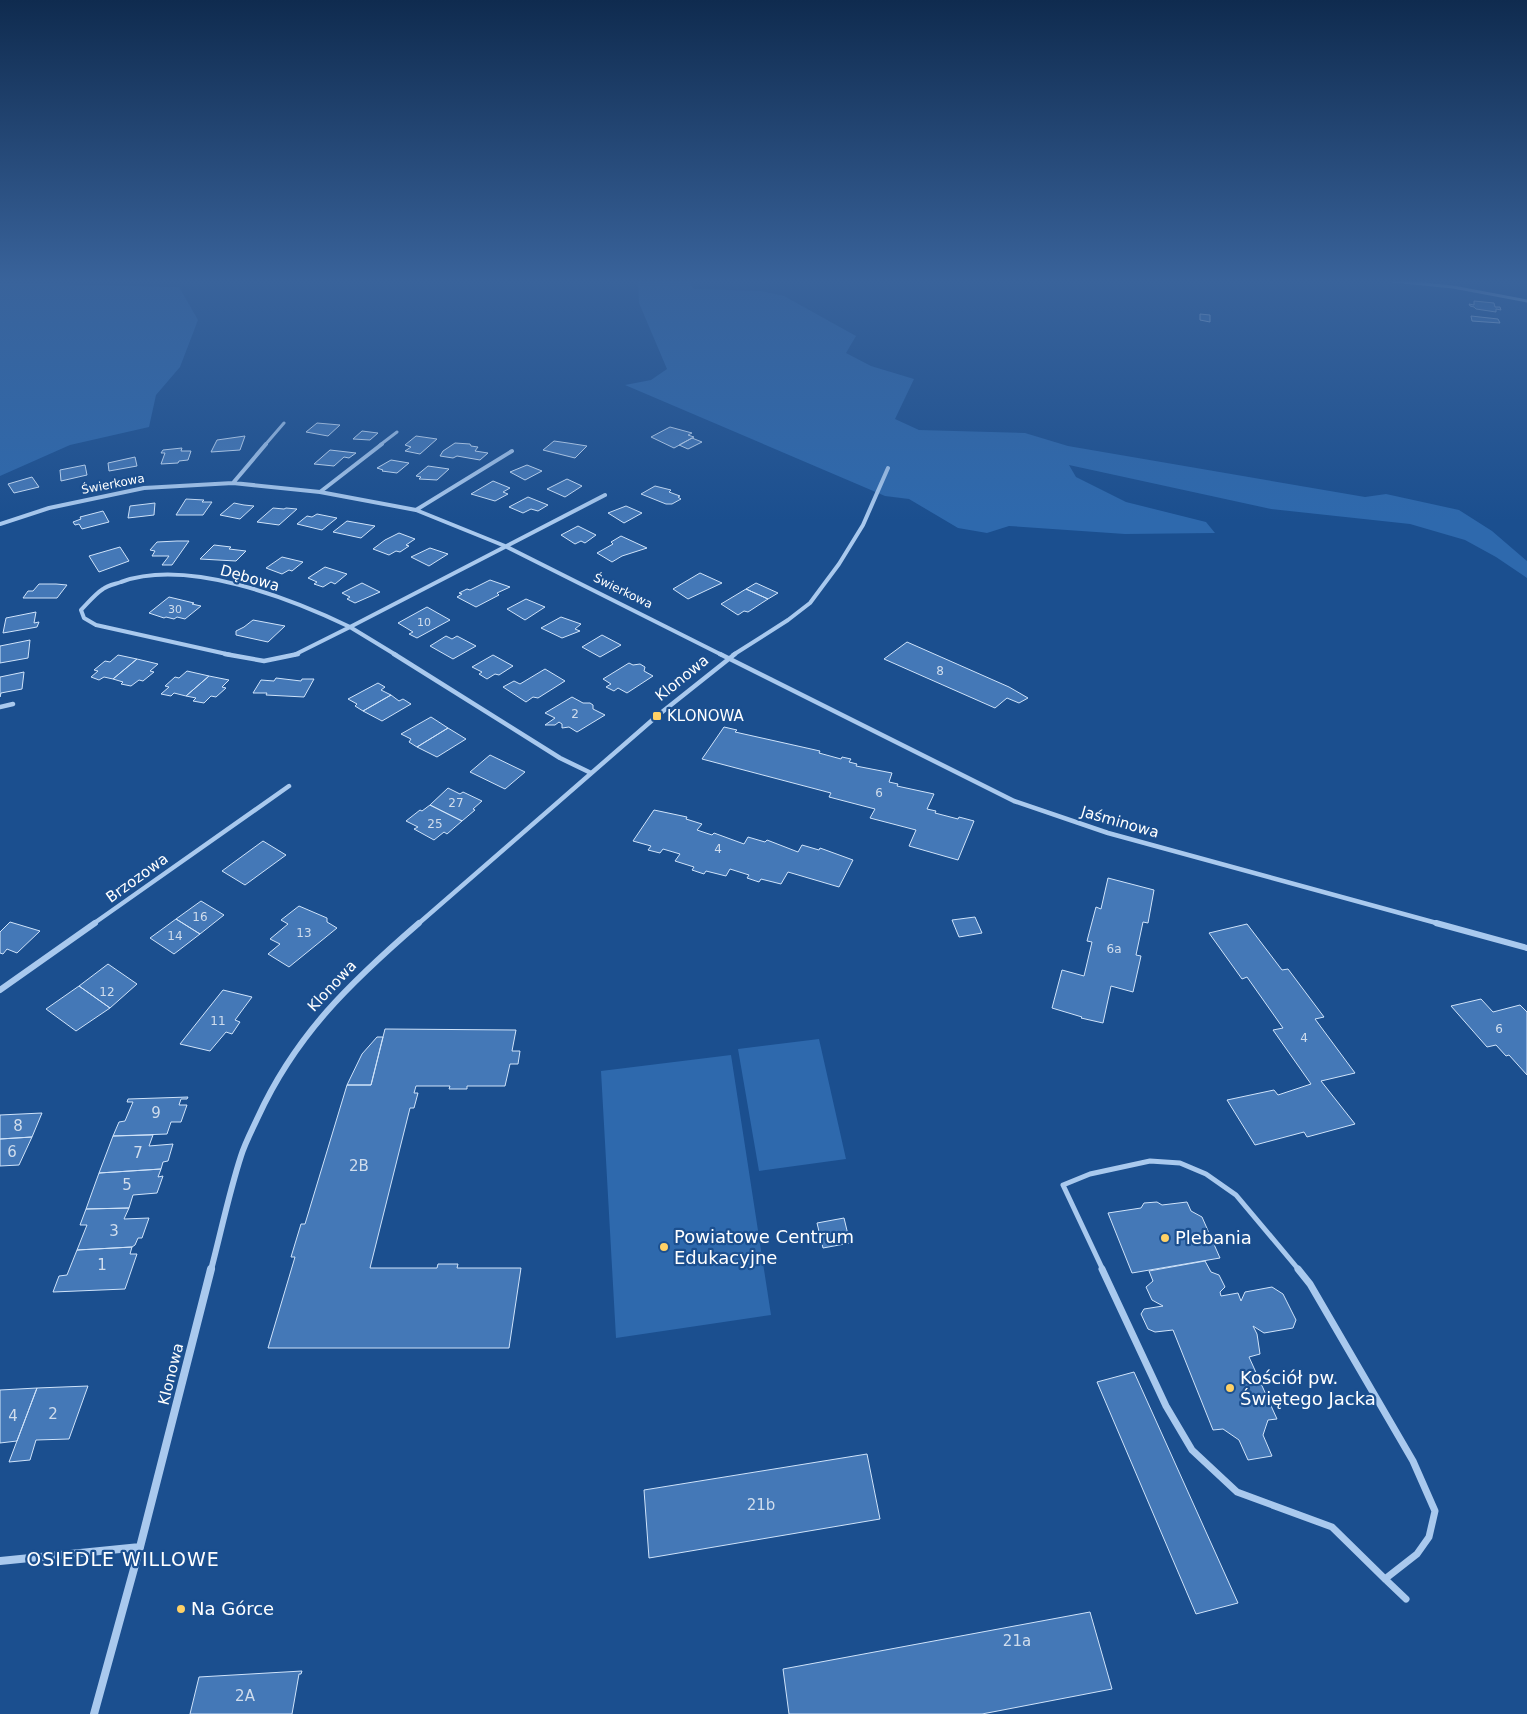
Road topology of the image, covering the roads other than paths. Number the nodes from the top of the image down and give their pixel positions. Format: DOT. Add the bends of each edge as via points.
graph roads {
  1 [pos="284,423"];
  2 [pos="398,432"];
  3 [pos="512,451"];
  4 [pos="888,468"];
  5 [pos="233,483"];
  6 [pos="320,492"];
  7 [pos="605,495"];
  8 [pos="416,510"];
  9 [pos="0,524"];
  10 [pos="506,546"];
  11 [pos="350,626"];
  12 [pos="730,657"];
  13 [pos="13,704"];
  14 [pos="0,707"];
  15 [pos="591,774"];
  16 [pos="289,786"];
  17 [pos="1527,948"];
  18 [pos="0,990"];
  19 [pos="140,1547"];
  20 [pos="0,1561"];
  21 [pos="1385,1579"];
  22 [pos="1406,1599"];
  23 [pos="94,1714"];
  1 -- 5 [label="street"];
  2 -- 6 [label="street"];
  3 -- 8 [label="street"];
  4 -- 12 [label="street, Klonowa" via="863,525 810,604"];
  5 -- 6 [label="street, Świerkowa"];
  5 -- 9 [label="street, Świerkowa" via="144,488 49,508"];
  6 -- 8 [label="street, Świerkowa"];
  7 -- 10 [label="street"];
  8 -- 10 [label="street, Świerkowa"];
  10 -- 11 [label="street"];
  10 -- 12 [label="street, Świerkowa"];
  11 -- 11 [label="street, Dębowa" via="252,588 192,576 146,575 120,581 100,589 81,610 84,618 96,625 264,660 300,653"];
  11 -- 15 [label="street, Dębowa" via="560,758"];
  12 -- 15 [label="street, Klonowa"];
  12 -- 17 [label="street, Jaśminowa" via="1039,811"];
  13 -- 14 [label="street"];
  15 -- 19 [label="street, Klonowa" via="363,972 329,1007 296,1049 270,1091 241,1154"];
  16 -- 18 [label="street, Brzozowa"];
  19 -- 20 [label="street"];
  19 -- 23 [label="street, Klonowa"];
  21 -- 21 [label="street" via="1417,1554 1429,1537 1435,1511 1413,1461 1310,1284 1265,1228 1236,1195 1206,1174 1180,1163 1150,1161 1090,1174 1063,1185 1166,1406 1192,1450 1237,1492 1332,1527"];
  21 -- 22 [label="street"];
}
